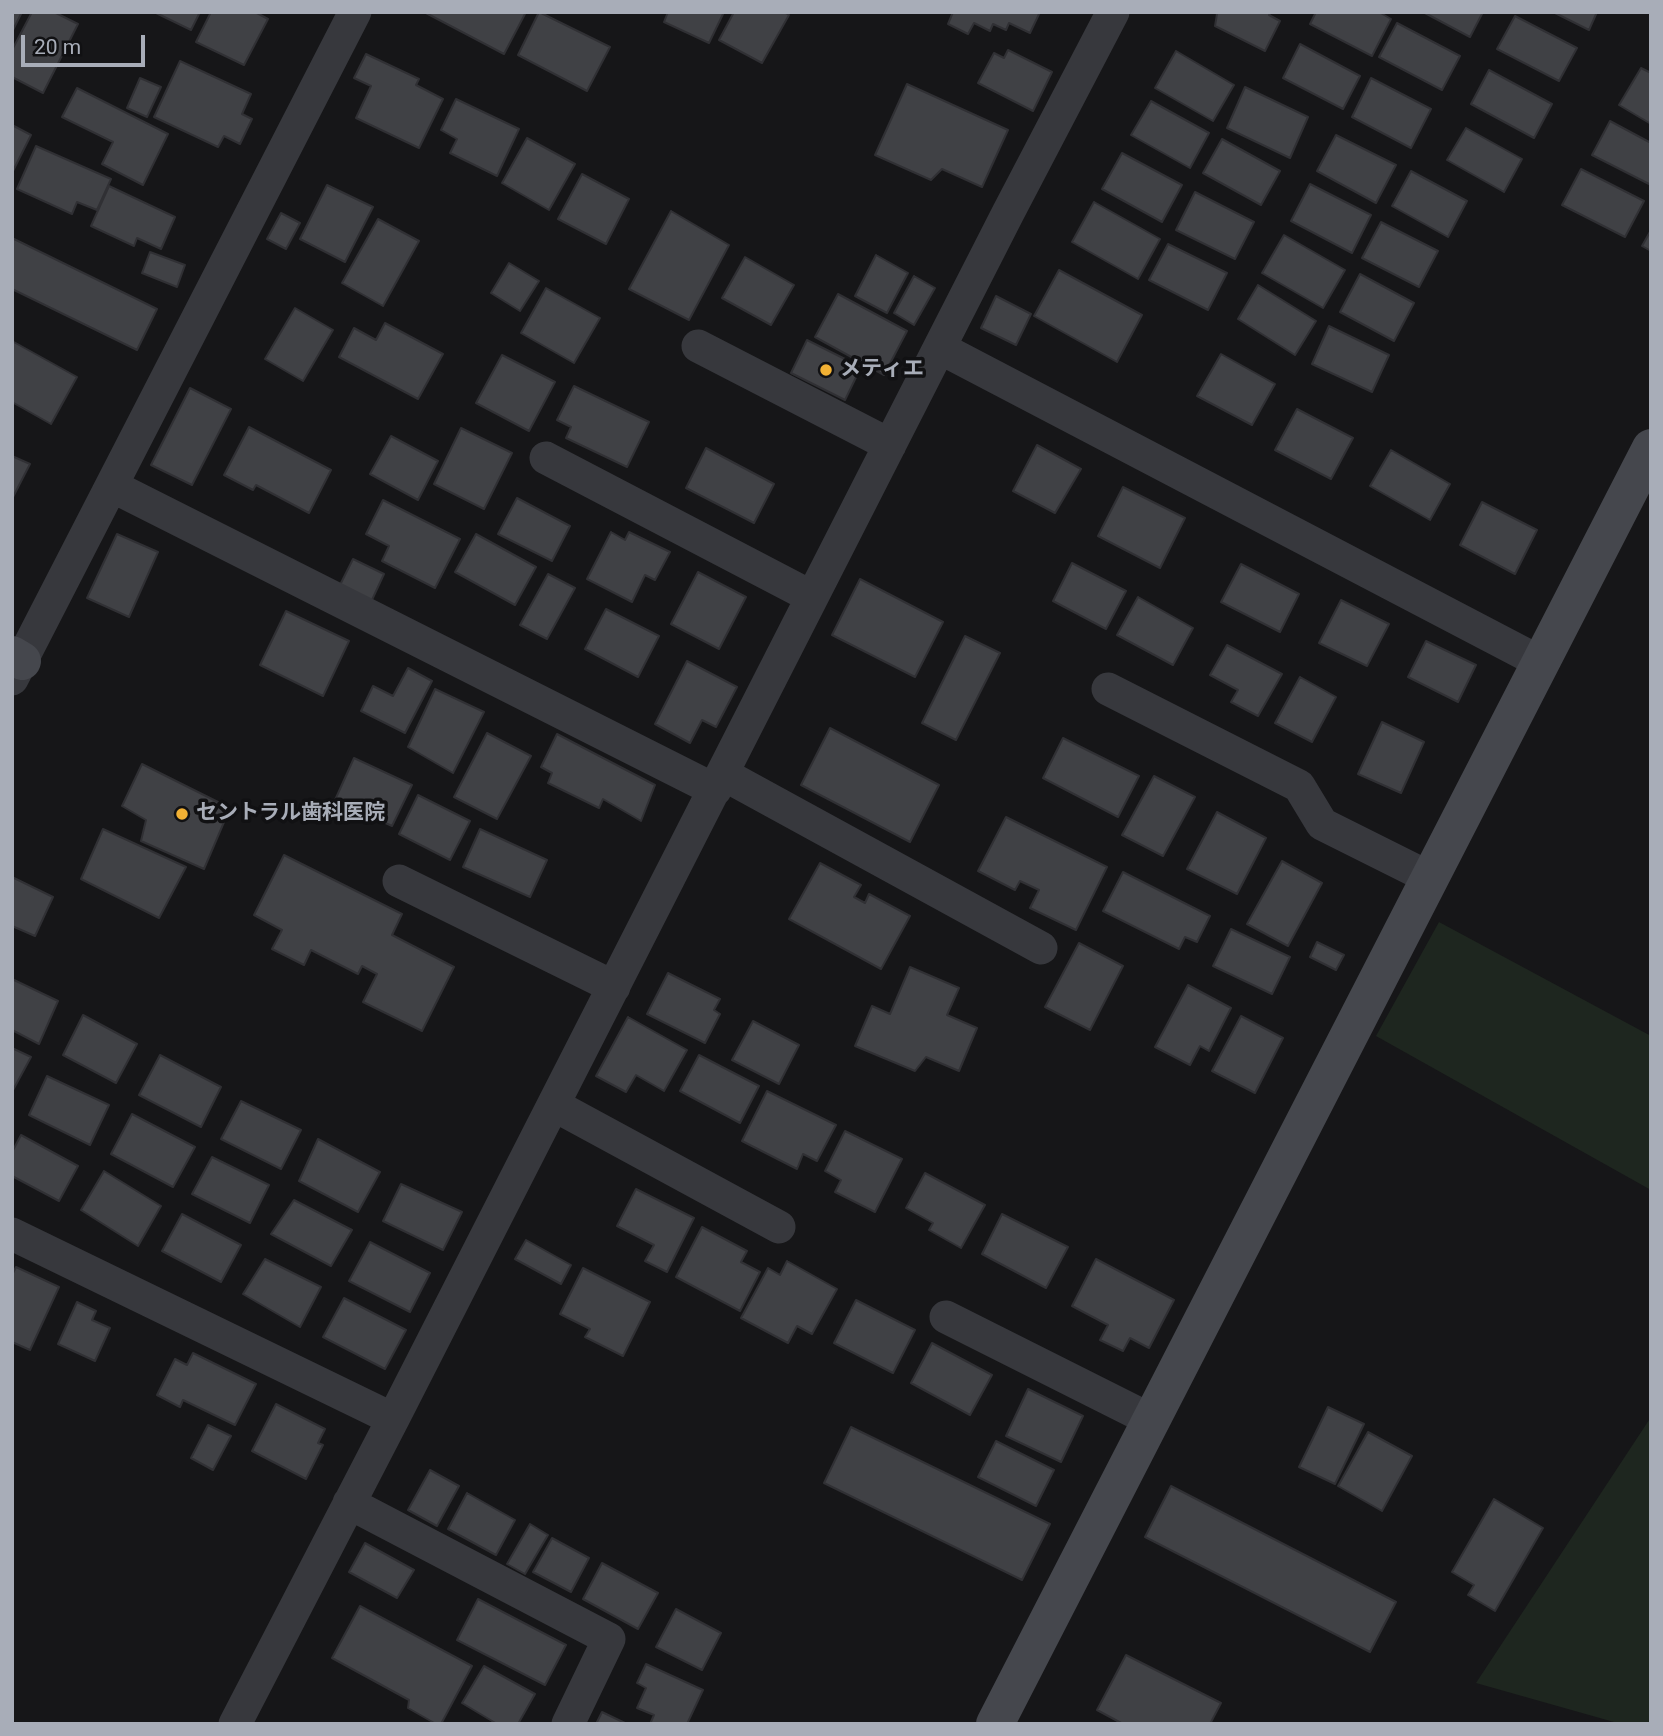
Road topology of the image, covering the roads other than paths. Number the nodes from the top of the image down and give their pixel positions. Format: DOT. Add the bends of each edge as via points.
graph roads {
  1 [pos="355,12"];
  2 [pos="1113,12"];
  3 [pos="698,346"];
  4 [pos="940,348"];
  5 [pos="890,446"];
  6 [pos="1651,448"];
  7 [pos="547,458"];
  8 [pos="112,486"];
  9 [pos="812,597"];
  10 [pos="1540,662"];
  11 [pos="15,665"];
  12 [pos="1108,689"];
  13 [pos="719,782"];
  14 [pos="1430,878"];
  15 [pos="398,881"];
  16 [pos="1041,948"];
  17 [pos="614,987"];
  18 [pos="554,1105"];
  19 [pos="779,1227"];
  20 [pos="12,1234"];
  21 [pos="946,1317"];
  22 [pos="393,1419"];
  23 [pos="1151,1420"];
  24 [pos="349,1503"];
  25 [pos="235,1724"];
  26 [pos="568,1724"];
  27 [pos="995,1724"];
  1 -- 8 [label="street"];
  2 -- 4 [label="street"];
  3 -- 5 [label="street"];
  4 -- 5 [label="street"];
  4 -- 10 [label="street"];
  5 -- 9 [label="street"];
  6 -- 10 [label="street"];
  7 -- 9 [label="street"];
  8 -- 11 [label="street"];
  8 -- 13 [label="street"];
  9 -- 13 [label="street"];
  10 -- 14 [label="street"];
  12 -- 14 [label="street" via="1298,786 1322,824"];
  13 -- 16 [label="street"];
  13 -- 17 [label="street"];
  14 -- 23 [label="street"];
  15 -- 17 [label="street"];
  17 -- 18 [label="street"];
  18 -- 19 [label="street"];
  18 -- 22 [label="street"];
  20 -- 22 [label="street"];
  21 -- 23 [label="street"];
  22 -- 24 [label="street"];
  23 -- 27 [label="street"];
  24 -- 25 [label="street"];
  24 -- 26 [label="street" via="609,1639"];
}
